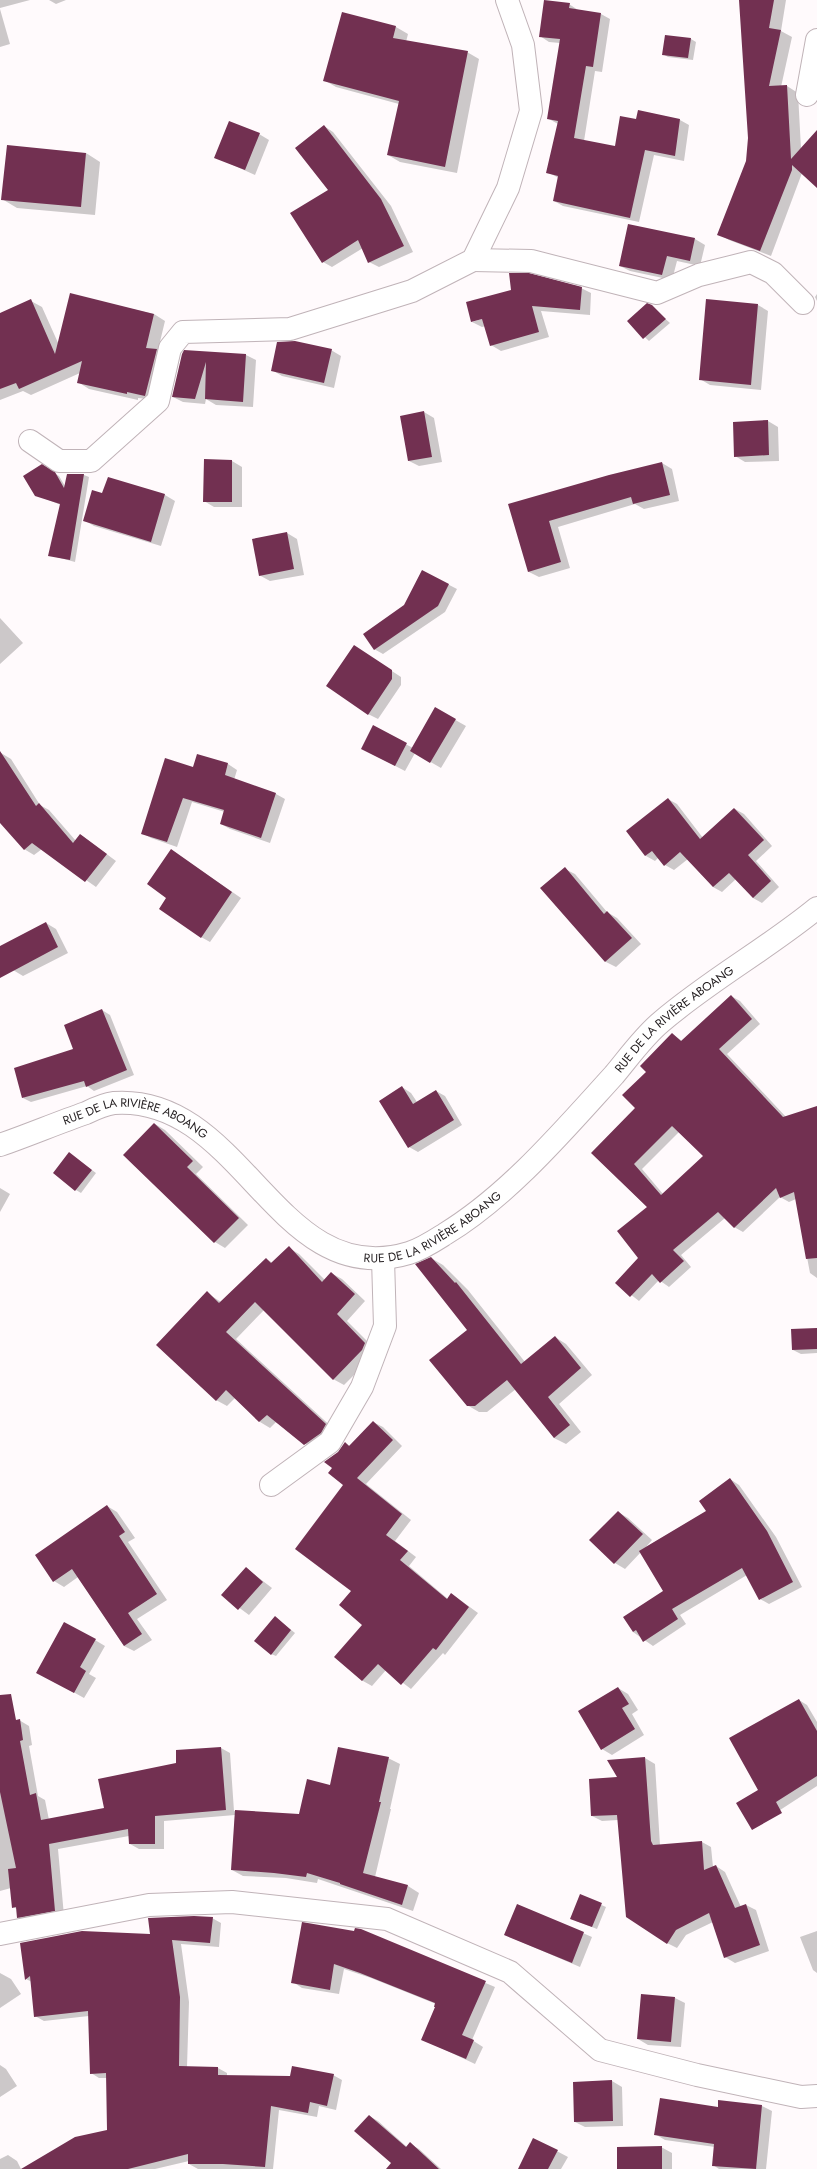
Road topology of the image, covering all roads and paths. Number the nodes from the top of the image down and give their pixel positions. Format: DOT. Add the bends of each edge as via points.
graph roads {
  1 [pos="507,0"];
  2 [pos="817,40"];
  3 [pos="807,95"];
  4 [pos="472,260"];
  5 [pos="803,303"];
  6 [pos="30,441"];
  7 [pos="817,908"];
  8 [pos="0,1144"];
  9 [pos="383,1259"];
  10 [pos="271,1485"];
  11 [pos="0,1934"];
  12 [pos="817,2096"];
  1 -- 4 [label="street" via="524,45 531,111 508,188"];
  2 -- 3 [label="street"];
  4 -- 5 [label="street" via="531,261 657,293 699,275 751,262 773,273"];
  4 -- 6 [label="street" via="412,291 290,329 183,332 170,348 158,401 91,461 59,461"];
  7 -- 9 [label="street, RUE DE LA RIVIÈRE ABOANG" via="660,1023 565,1130 465,1222 412,1253"];
  8 -- 9 [label="street, RUE DE LA RIVIÈRE ABOANG" via="112,1103 139,1104 168,1111 199,1128 288,1218 322,1245 352,1257"];
  9 -- 10 [label="street" via="385,1326 362,1387 330,1442"];
  11 -- 12 [label="street" via="149,1905 232,1902 387,1919 510,1972 600,2050 704,2077 801,2097"];
}
